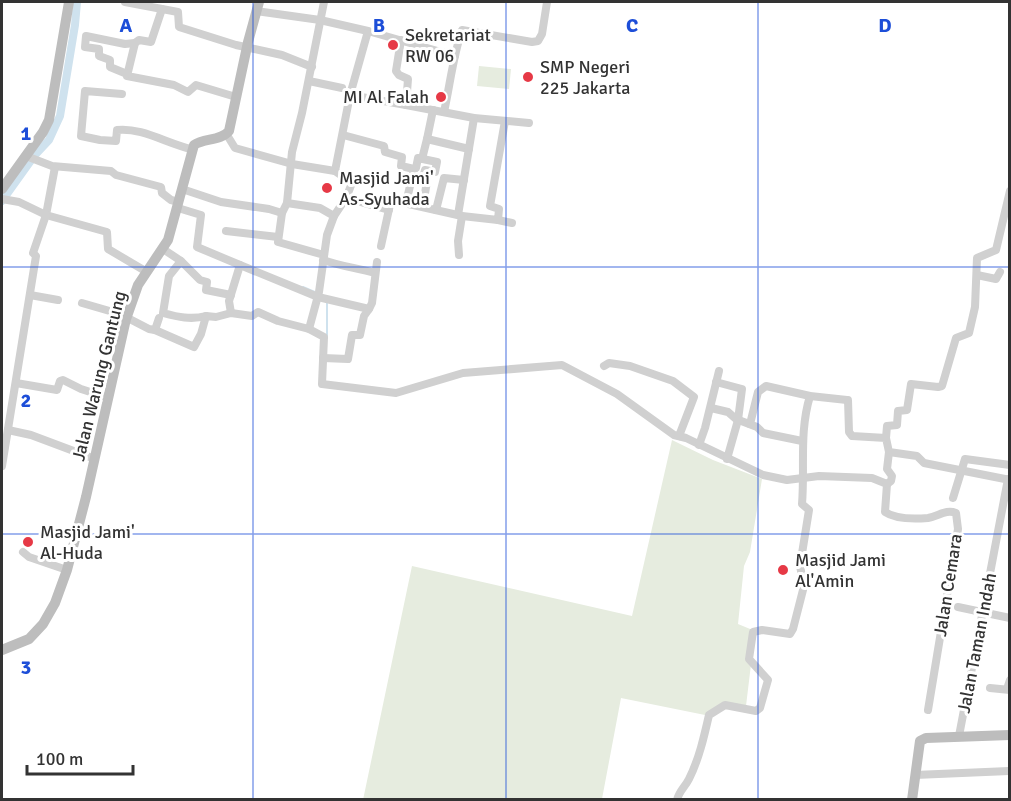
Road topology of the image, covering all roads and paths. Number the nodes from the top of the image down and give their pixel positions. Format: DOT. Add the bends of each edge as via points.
graph roads {
  1 [pos="69,2"];
  2 [pos="125,2"];
  3 [pos="324,2"];
  4 [pos="547,2"];
  5 [pos="258,6"];
  6 [pos="162,9"];
  7 [pos="320,20"];
  8 [pos="368,31"];
  9 [pos="401,40"];
  10 [pos="135,44"];
  11 [pos="246,48"];
  12 [pos="455,56"];
  13 [pos="312,67"];
  14 [pos="127,75"];
  15 [pos="309,81"];
  16 [pos="342,88"];
  17 [pos="122,94"];
  18 [pos="350,95"];
  19 [pos="236,97"];
  20 [pos="406,105"];
  21 [pos="433,110"];
  22 [pos="444,112"];
  23 [pos="474,118"];
  24 [pos="505,121"];
  25 [pos="529,123"];
  26 [pos="226,135"];
  27 [pos="343,135"];
  28 [pos="427,139"];
  29 [pos="469,148"];
  30 [pos="191,149"];
  31 [pos="26,156"];
  32 [pos="422,159"];
  33 [pos="292,164"];
  34 [pos="55,167"];
  35 [pos="414,169"];
  36 [pos="338,173"];
  37 [pos="464,180"];
  38 [pos="2,189"];
  39 [pos="182,189"];
  40 [pos="1010,191"];
  41 [pos="346,198"];
  42 [pos="5,200"];
  43 [pos="286,203"];
  44 [pos="406,203"];
  45 [pos="179,205"];
  46 [pos="423,206"];
  47 [pos="389,210"];
  48 [pos="436,210"];
  49 [pos="282,213"];
  50 [pos="46,215"];
  51 [pos="460,215"];
  52 [pos="334,216"];
  53 [pos="498,220"];
  54 [pos="512,223"];
  55 [pos="1006,230"];
  56 [pos="226,231"];
  57 [pos="278,237"];
  58 [pos="381,246"];
  59 [pos="163,249"];
  60 [pos="459,255"];
  61 [pos="324,257"];
  62 [pos="181,261"];
  63 [pos="377,262"];
  64 [pos="240,265"];
  65 [pos="147,272"];
  66 [pos="1000,272"];
  67 [pos="375,273"];
  68 [pos="977,275"];
  69 [pos="231,294"];
  70 [pos="30,295"];
  71 [pos="322,296"];
  72 [pos="58,300"];
  73 [pos="82,303"];
  74 [pos="369,309"];
  75 [pos="231,313"];
  76 [pos="206,316"];
  77 [pos="159,318"];
  78 [pos="126,319"];
  79 [pos="309,329"];
  80 [pos="155,330"];
  81 [pos="325,358"];
  82 [pos="604,366"];
  83 [pos="719,371"];
  84 [pos="716,382"];
  85 [pos="16,383"];
  86 [pos="810,396"];
  87 [pos="109,398"];
  88 [pos="711,408"];
  89 [pos="738,420"];
  90 [pos="750,424"];
  91 [pos="6,433"];
  92 [pos="679,436"];
  93 [pos="886,438"];
  94 [pos="802,441"];
  95 [pos="699,445"];
  96 [pos="889,452"];
  97 [pos="95,459"];
  98 [pos="727,459"];
  99 [pos="1010,465"];
  100 [pos="2,466"];
  101 [pos="960,470"];
  102 [pos="805,477"];
  103 [pos="1009,480"];
  104 [pos="887,484"];
  105 [pos="953,498"];
  106 [pos="23,552"];
  107 [pos="66,570"];
  108 [pos="958,607"];
  109 [pos="983,612"];
  110 [pos="1010,618"];
  111 [pos="2,650"];
  112 [pos="1010,680"];
  113 [pos="990,688"];
  114 [pos="1008,689"];
  115 [pos="928,710"];
  116 [pos="1010,735"];
  117 [pos="959,736"];
  118 [pos="1009,771"];
  119 [pos="915,775"];
  120 [pos="1010,780"];
  121 [pos="677,800"];
  122 [pos="912,800"];
  1 -- 31 [label="street" via="49,120"];
  2 -- 6 [label="street"];
  3 -- 7 [label="street"];
  4 -- 12 [label="street" via="538,41 464,29"];
  5 -- 7 [label="street"];
  5 -- 11 [label="street"];
  6 -- 10 [label="street" via="151,42 139,40"];
  6 -- 11 [label="street" via="178,12 179,27"];
  7 -- 8 [label="street"];
  7 -- 13 [label="street"];
  8 -- 9 [label="street"];
  8 -- 18 [label="street"];
  9 -- 12 [label="street"];
  9 -- 20 [label="street" via="396,71 408,79"];
  10 -- 14 [label="street"];
  10 -- 14 [label="street" via="86,36 85,47 99,49 99,56 110,60 110,67"];
  11 -- 13 [label="street" via="282,55"];
  11 -- 19 [label="street"];
  12 -- 22 [label="street"];
  13 -- 15 [label="street"];
  14 -- 19 [label="street" via="188,92 196,85"];
  15 -- 16 [label="street"];
  15 -- 33 [label="street"];
  17 -- 30 [label="street" via="85,91 81,136 116,141 117,130 122,129"];
  18 -- 20 [label="street"];
  18 -- 27 [label="street"];
  19 -- 26 [label="street"];
  20 -- 21 [label="street"];
  21 -- 22 [label="street"];
  21 -- 28 [label="street"];
  22 -- 23 [label="street"];
  23 -- 24 [label="street"];
  23 -- 29 [label="street"];
  24 -- 25 [label="street"];
  24 -- 53 [label="street" via="490,206 499,209"];
  26 -- 30 [label="street" via="197,142"];
  26 -- 33 [label="street" via="235,148"];
  27 -- 35 [label="street" via="384,146 385,152 402,157 401,165"];
  27 -- 36 [label="street"];
  28 -- 29 [label="street"];
  28 -- 32 [label="street"];
  29 -- 37 [label="street"];
  30 -- 39 [label="street, Jalan Warung Gantung"];
  31 -- 34 [label="street"];
  31 -- 38 [label="street"];
  32 -- 35 [label="street" via="418,158"];
  32 -- 46 [label="street" via="437,162 435,172 425,170"];
  33 -- 36 [label="street"];
  33 -- 43 [label="street"];
  34 -- 45 [label="street" via="111,171 161,187 162,193"];
  34 -- 50 [label="street"];
  35 -- 44 [label="street"];
  36 -- 41 [label="street" via="352,183"];
  37 -- 48 [label="street" via="443,179"];
  37 -- 51 [label="street"];
  39 -- 45 [label="street, Jalan Warung Gantung"];
  39 -- 49 [label="street" via="221,202"];
  40 -- 55 [label="street"];
  41 -- 47 [label="street"];
  41 -- 52 [label="street"];
  42 -- 50 [label="street" via="20,202"];
  43 -- 49 [label="street"];
  43 -- 52 [label="street" via="320,208"];
  44 -- 46 [label="street"];
  44 -- 47 [label="street" via="391,200"];
  45 -- 59 [label="street, Jalan Warung Gantung"];
  45 -- 64 [label="street" via="201,214 197,247"];
  46 -- 48 [label="street"];
  47 -- 58 [label="street"];
  48 -- 51 [label="street"];
  49 -- 57 [label="street"];
  50 -- 65 [label="street" via="107,232 108,249"];
  50 -- 70 [label="street" via="33,253 36,256"];
  51 -- 53 [label="street"];
  51 -- 60 [label="street"];
  52 -- 61 [label="street"];
  53 -- 54 [label="street"];
  55 -- 68 [label="street" via="996,250 977,258"];
  56 -- 57 [label="street"];
  57 -- 61 [label="street" via="278,242"];
  59 -- 62 [label="street"];
  59 -- 65 [label="street, Jalan Warung Gantung"];
  61 -- 67 [label="street" via="345,267"];
  61 -- 71 [label="street"];
  62 -- 69 [label="street" via="207,282 206,290"];
  62 -- 76 [label="street" via="169,276 164,313"];
  63 -- 67 [label="street"];
  64 -- 69 [label="street"];
  64 -- 71 [label="street"];
  65 -- 78 [label="street, Jalan Warung Gantung"];
  66 -- 68 [label="street" via="996,279"];
  67 -- 74 [label="street"];
  68 -- 93 [label="street" via="972,326 969,333 956,338 942,386 911,384 907,410 898,411 897,425 887,426"];
  69 -- 75 [label="street"];
  70 -- 72 [label="street"];
  70 -- 85 [label="street"];
  71 -- 74 [label="street"];
  71 -- 79 [label="street"];
  73 -- 78 [label="street"];
  74 -- 81 [label="street" via="360,335 352,335 347,360"];
  75 -- 76 [label="street"];
  75 -- 79 [label="street" via="252,316 258,312"];
  76 -- 80 [label="street" via="194,346"];
  77 -- 80 [label="street"];
  78 -- 80 [label="street"];
  78 -- 87 [label="street, Jalan Warung Gantung"];
  79 -- 81 [label="street" via="323,336"];
  81 -- 92 [label="street" via="325,385 396,393 463,373 561,364 617,394"];
  82 -- 92 [label="street" via="609,363 645,371 674,381 694,397"];
  83 -- 84 [label="street"];
  84 -- 88 [label="street"];
  84 -- 89 [label="street" via="742,389"];
  85 -- 87 [label="street" via="57,390 63,380"];
  85 -- 91 [label="street"];
  86 -- 90 [label="street" via="764,387 758,392"];
  86 -- 93 [label="street" via="848,400 850,434"];
  86 -- 94 [label="street"];
  87 -- 97 [label="street, Jalan Warung Gantung"];
  88 -- 89 [label="street" via="728,412"];
  88 -- 95 [label="street"];
  89 -- 90 [label="street"];
  89 -- 98 [label="street"];
  90 -- 94 [label="street" via="763,433"];
  91 -- 97 [label="street" via="31,435"];
  91 -- 100 [label="street"];
  92 -- 95 [label="street"];
  93 -- 96 [label="street"];
  94 -- 102 [label="street"];
  95 -- 98 [label="street"];
  96 -- 101 [label="street" via="918,456 924,463"];
  96 -- 104 [label="street" via="887,469 892,476"];
  97 -- 107 [label="street, Jalan Warung Gantung"];
  98 -- 102 [label="street" via="762,475 787,480"];
  99 -- 101 [label="street" via="965,459"];
  101 -- 103 [label="street"];
  101 -- 105 [label="street"];
  102 -- 104 [label="street" via="872,478"];
  102 -- 121 [label="street" via="802,504 809,513 800,566 804,586 793,629 790,634 753,632 750,659 768,680 760,707 756,711 725,705 709,715 695,765"];
  103 -- 109 [label="street, Jalan Taman Indah"];
  104 -- 115 [label="street, Jalan Cemara" via="884,507 892,517 930,518 950,510 956,513 958,529"];
  106 -- 107 [label="street"];
  107 -- 111 [label="street, Jalan Warung Gantung" via="43,624 29,639"];
  108 -- 109 [label="street"];
  109 -- 110 [label="street"];
  109 -- 117 [label="street, Jalan Taman Indah"];
  112 -- 114 [label="street"];
  113 -- 114 [label="street"];
  116 -- 117 [label="street"];
  117 -- 119 [label="street" via="920,741"];
  118 -- 119 [label="street"];
  118 -- 120 [label="street"];
  119 -- 122 [label="street"];
}
